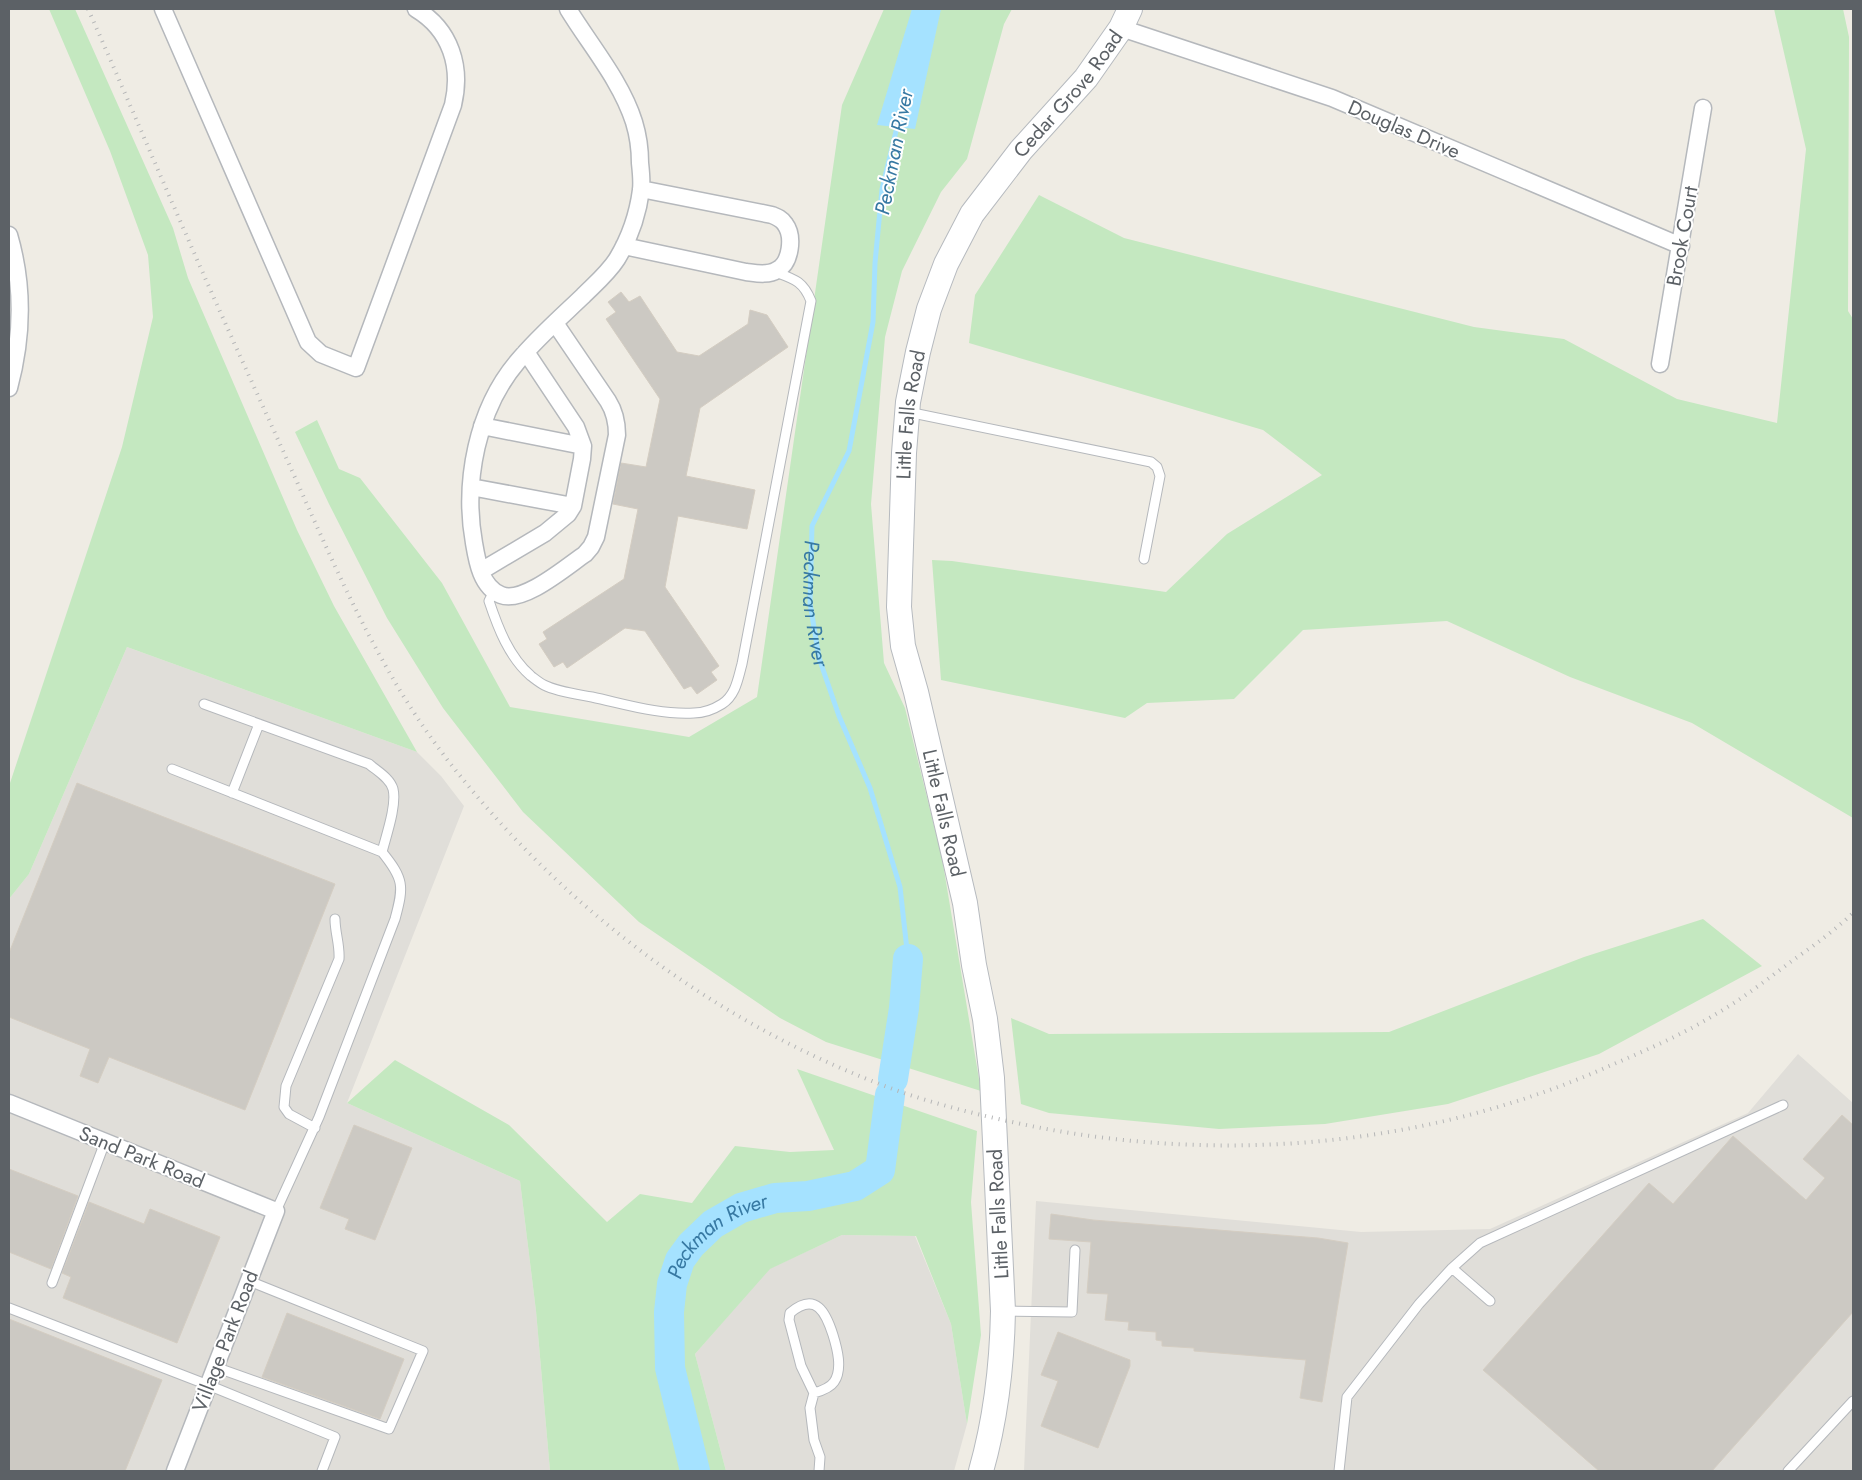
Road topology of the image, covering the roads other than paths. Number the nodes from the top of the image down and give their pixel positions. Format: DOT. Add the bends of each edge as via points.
graph roads {
  1 [pos="163,9"];
  2 [pos="416,9"];
  3 [pos="568,9"];
  4 [pos="1125,18"];
  5 [pos="1703,108"];
  6 [pos="1001,176"];
  7 [pos="641,189"];
  8 [pos="9,235"];
  9 [pos="624,246"];
  10 [pos="1681,246"];
  11 [pos="775,272"];
  12 [pos="555,323"];
  13 [pos="526,352"];
  14 [pos="1660,364"];
  15 [pos="9,388"];
  16 [pos="907,412"];
  17 [pos="482,426"];
  18 [pos="583,446"];
  19 [pos="471,487"];
  20 [pos="573,506"];
  21 [pos="1144,559"];
  22 [pos="481,571"];
  23 [pos="494,592"];
  24 [pos="204,704"];
  25 [pos="259,724"];
  26 [pos="172,769"];
  27 [pos="232,793"];
  28 [pos="382,852"];
  29 [pos="335,918"];
  30 [pos="9,1103"];
  31 [pos="1783,1105"];
  32 [pos="315,1128"];
  33 [pos="105,1142"];
  34 [pos="276,1211"];
  35 [pos="1074,1250"];
  36 [pos="1452,1268"];
  37 [pos="248,1281"];
  38 [pos="52,1283"];
  39 [pos="1490,1301"];
  40 [pos="9,1308"];
  41 [pos="1003,1311"];
  42 [pos="215,1367"];
  43 [pos="208,1385"];
  44 [pos="814,1393"];
  45 [pos="1853,1401"];
  46 [pos="174,1471"];
  47 [pos="322,1471"];
  48 [pos="819,1471"];
  49 [pos="981,1471"];
  50 [pos="1339,1471"];
  51 [pos="1788,1471"];
  1 -- 2 [label="street" via="308,342 321,354 356,368 456,91 456,64 446,39 432,20"];
  3 -- 7 [label="street" via="622,95 634,122"];
  4 -- 6 [label="street, Cedar Grove Road" via="1086,78 1020,150"];
  4 -- 10 [label="street, Douglas Drive" via="1332,98"];
  5 -- 10 [label="street, Brook Court"];
  6 -- 16 [label="street, Little Falls Road" via="972,214 946,264 924,326"];
  7 -- 9 [label="street"];
  7 -- 11 [label="street" via="779,218 788,229 790,239 788,256"];
  8 -- 15 [label="street" via="18,270 21,318"];
  9 -- 11 [label="street" via="746,272"];
  9 -- 12 [label="street" via="603,276"];
  10 -- 14 [label="street, Brook Court"];
  11 -- 23 [label="lane" via="800,282 811,301 742,664 730,697 706,711 677,713 544,685 519,664 506,643 489,601"];
  12 -- 13 [label="street"];
  12 -- 23 [label="street" via="614,410 616,435 596,537 584,554 528,593 503,596"];
  13 -- 17 [label="street" via="498,391"];
  13 -- 18 [label="street" via="576,427"];
  16 -- 21 [label="lane" via="1151,462 1160,476"];
  16 -- 41 [label="street, Little Falls Road" via="899,607 903,646 965,903 985,1019 992,1078"];
  17 -- 18 [label="street"];
  17 -- 19 [label="street"];
  18 -- 20 [label="street"];
  19 -- 20 [label="street"];
  19 -- 22 [label="street" via="471,527"];
  20 -- 22 [label="street" via="561,521"];
  22 -- 23 [label="street"];
  24 -- 25 [label="lane"];
  25 -- 27 [label="lane"];
  25 -- 28 [label="lane" via="369,764 385,776 393,789 393,804"];
  26 -- 27 [label="lane"];
  27 -- 28 [label="lane"];
  28 -- 32 [label="lane" via="401,881 401,896"];
  29 -- 32 [label="lane" via="340,959 286,1086 284,1107 289,1114"];
  30 -- 33 [label="street, Sand Park Road"];
  31 -- 36 [label="lane" via="1480,1242"];
  32 -- 34 [label="lane"];
  33 -- 34 [label="street, Sand Park Road"];
  33 -- 38 [label="lane"];
  34 -- 37 [label="street, Village Park Road"];
  35 -- 41 [label="lane" via="1072,1312"];
  36 -- 39 [label="lane"];
  36 -- 50 [label="lane" via="1419,1304 1347,1397"];
  37 -- 42 [label="street, Village Park Road"];
  37 -- 42 [label="lane" via="423,1350 389,1429"];
  40 -- 43 [label="lane"];
  41 -- 49 [label="street, Little Falls Road" via="996,1403"];
  42 -- 43 [label="street, Village Park Road"];
  43 -- 46 [label="street, Village Park Road"];
  43 -- 47 [label="lane" via="335,1437"];
  44 -- 44 [label="lane" via="801,1366 788,1320 790,1313 804,1305 815,1305 824,1312 838,1358 834,1382"];
  44 -- 48 [label="lane" via="810,1408 820,1457"];
  45 -- 51 [label="lane"];
}
